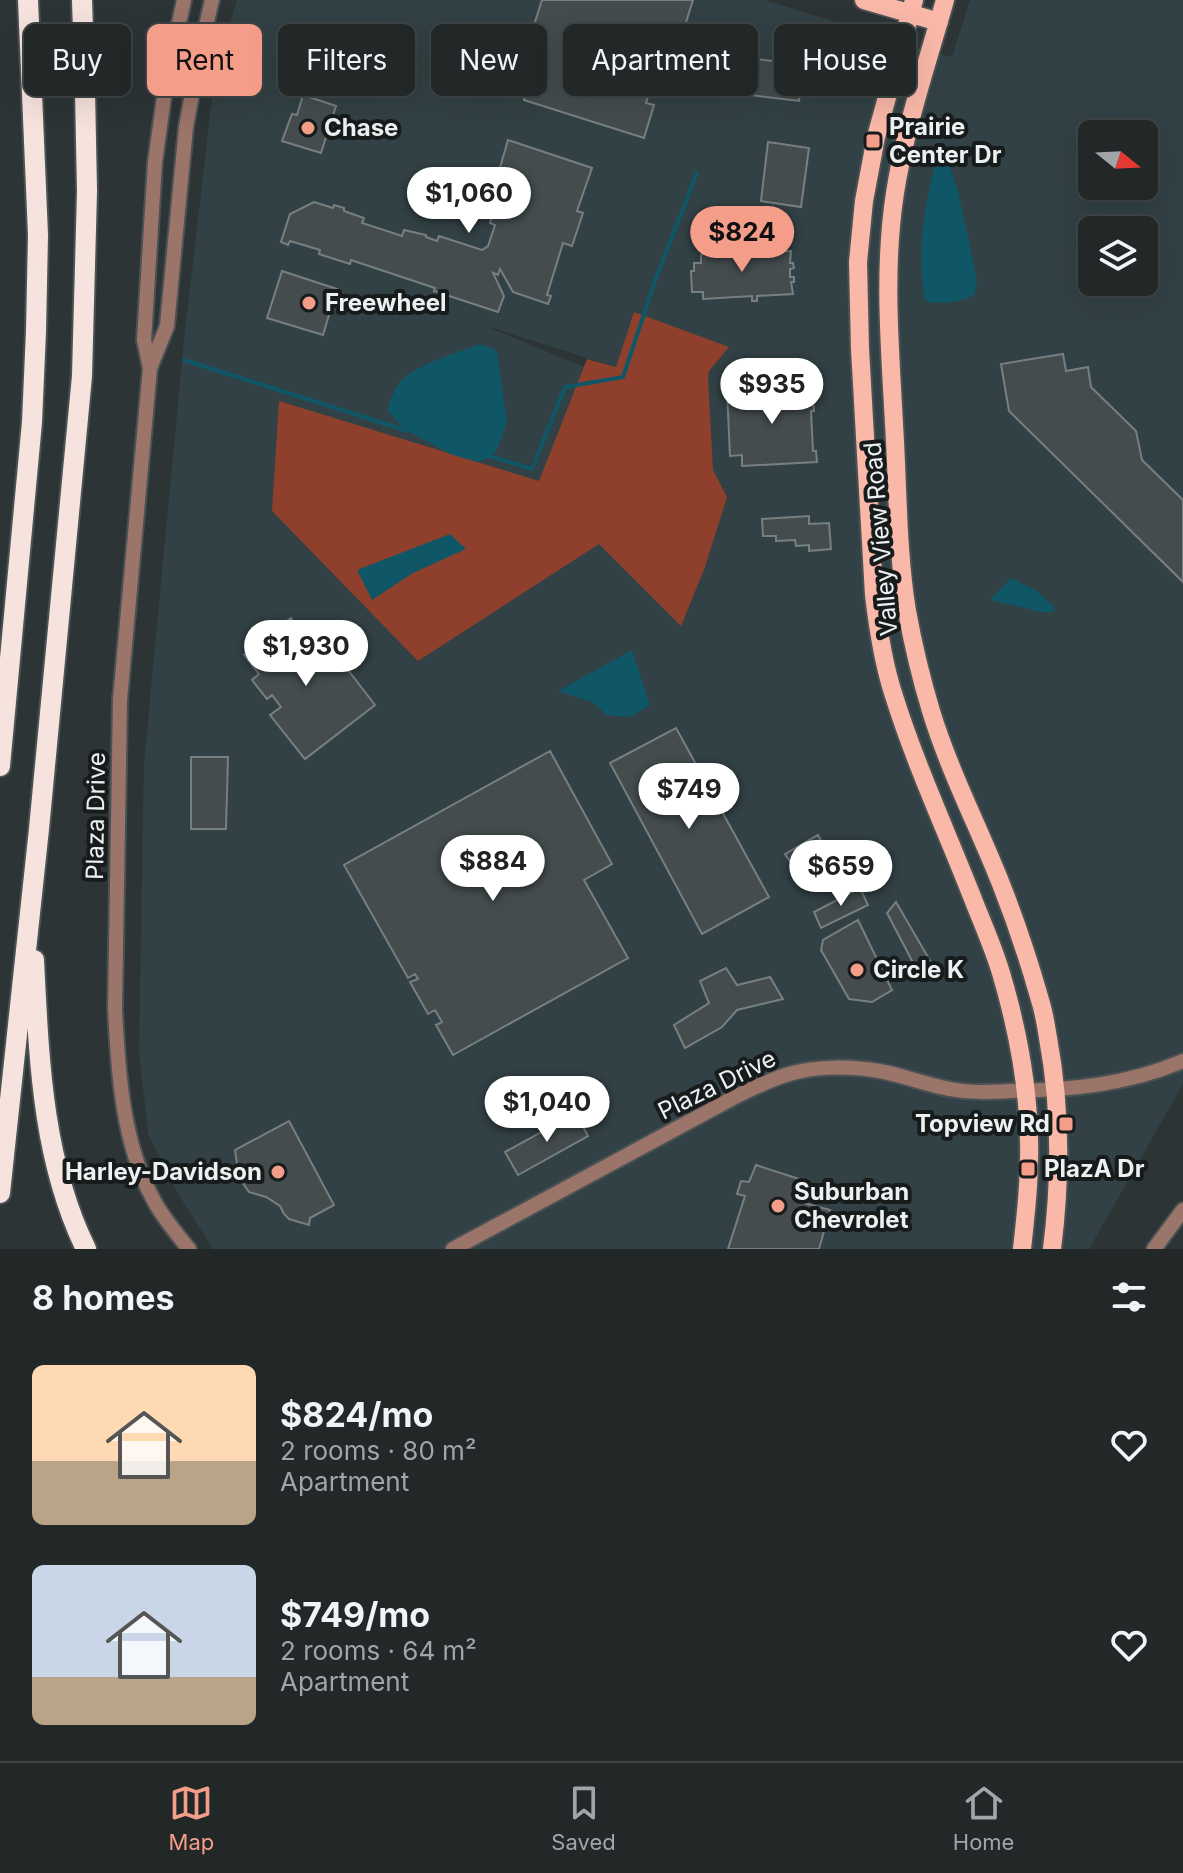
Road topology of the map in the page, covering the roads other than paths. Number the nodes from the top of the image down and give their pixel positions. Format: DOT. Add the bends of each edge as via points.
graph roads {
  1 [pos="26,0"];
  2 [pos="82,0"];
  3 [pos="184,0"];
  4 [pos="212,0"];
  5 [pos="864,0"];
  6 [pos="945,0"];
  7 [pos="912,7"];
  8 [pos="939,22"];
  9 [pos="150,368"];
  10 [pos="0,766"];
  11 [pos="39,829"];
  12 [pos="1183,1061"];
  13 [pos="1055,1090"];
  14 [pos="1026,1091"];
  15 [pos="0,1193"];
  16 [pos="1183,1210"];
  17 [pos="86,1249"];
  18 [pos="189,1249"];
  19 [pos="453,1249"];
  20 [pos="1022,1249"];
  21 [pos="1052,1249"];
  22 [pos="1154,1249"];
  1 -- 10 [label="highway" via="38,235 35,361"];
  2 -- 11 [label="highway" via="87,191 82,376"];
  3 -- 9 [label="street, Plaza Drive" via="166,83 153,185 144,340"];
  4 -- 9 [label="street, Plaza Drive" via="186,127 167,326"];
  5 -- 7 [label="main road"];
  6 -- 8 [label="main road, Valley View Road"];
  7 -- 8 [label="main road"];
  7 -- 14 [label="main road, Valley View Road" via="876,137 858,262 874,595 893,694 1001,972"];
  8 -- 13 [label="main road, Valley View Road" via="898,178 888,257 907,608 931,712 1002,887 1041,1002"];
  9 -- 18 [label="street, Plaza Drive" via="120,700 115,1020 133,1148 152,1198"];
  11 -- 15 [label="highway"];
  11 -- 17 [label="highway" via="34,950 39,1061 62,1188"];
  12 -- 13 [label="street, Plaza Drive" via="1134,1078"];
  13 -- 14 [label="street, Plaza Drive"];
  13 -- 21 [label="main road, Valley View Road" via="1059,1158"];
  14 -- 19 [label="street, Plaza Drive" via="950,1089 869,1070 792,1073 733,1098"];
  14 -- 20 [label="main road, Valley View Road" via="1028,1196"];
  16 -- 22 [label="street"];
}
